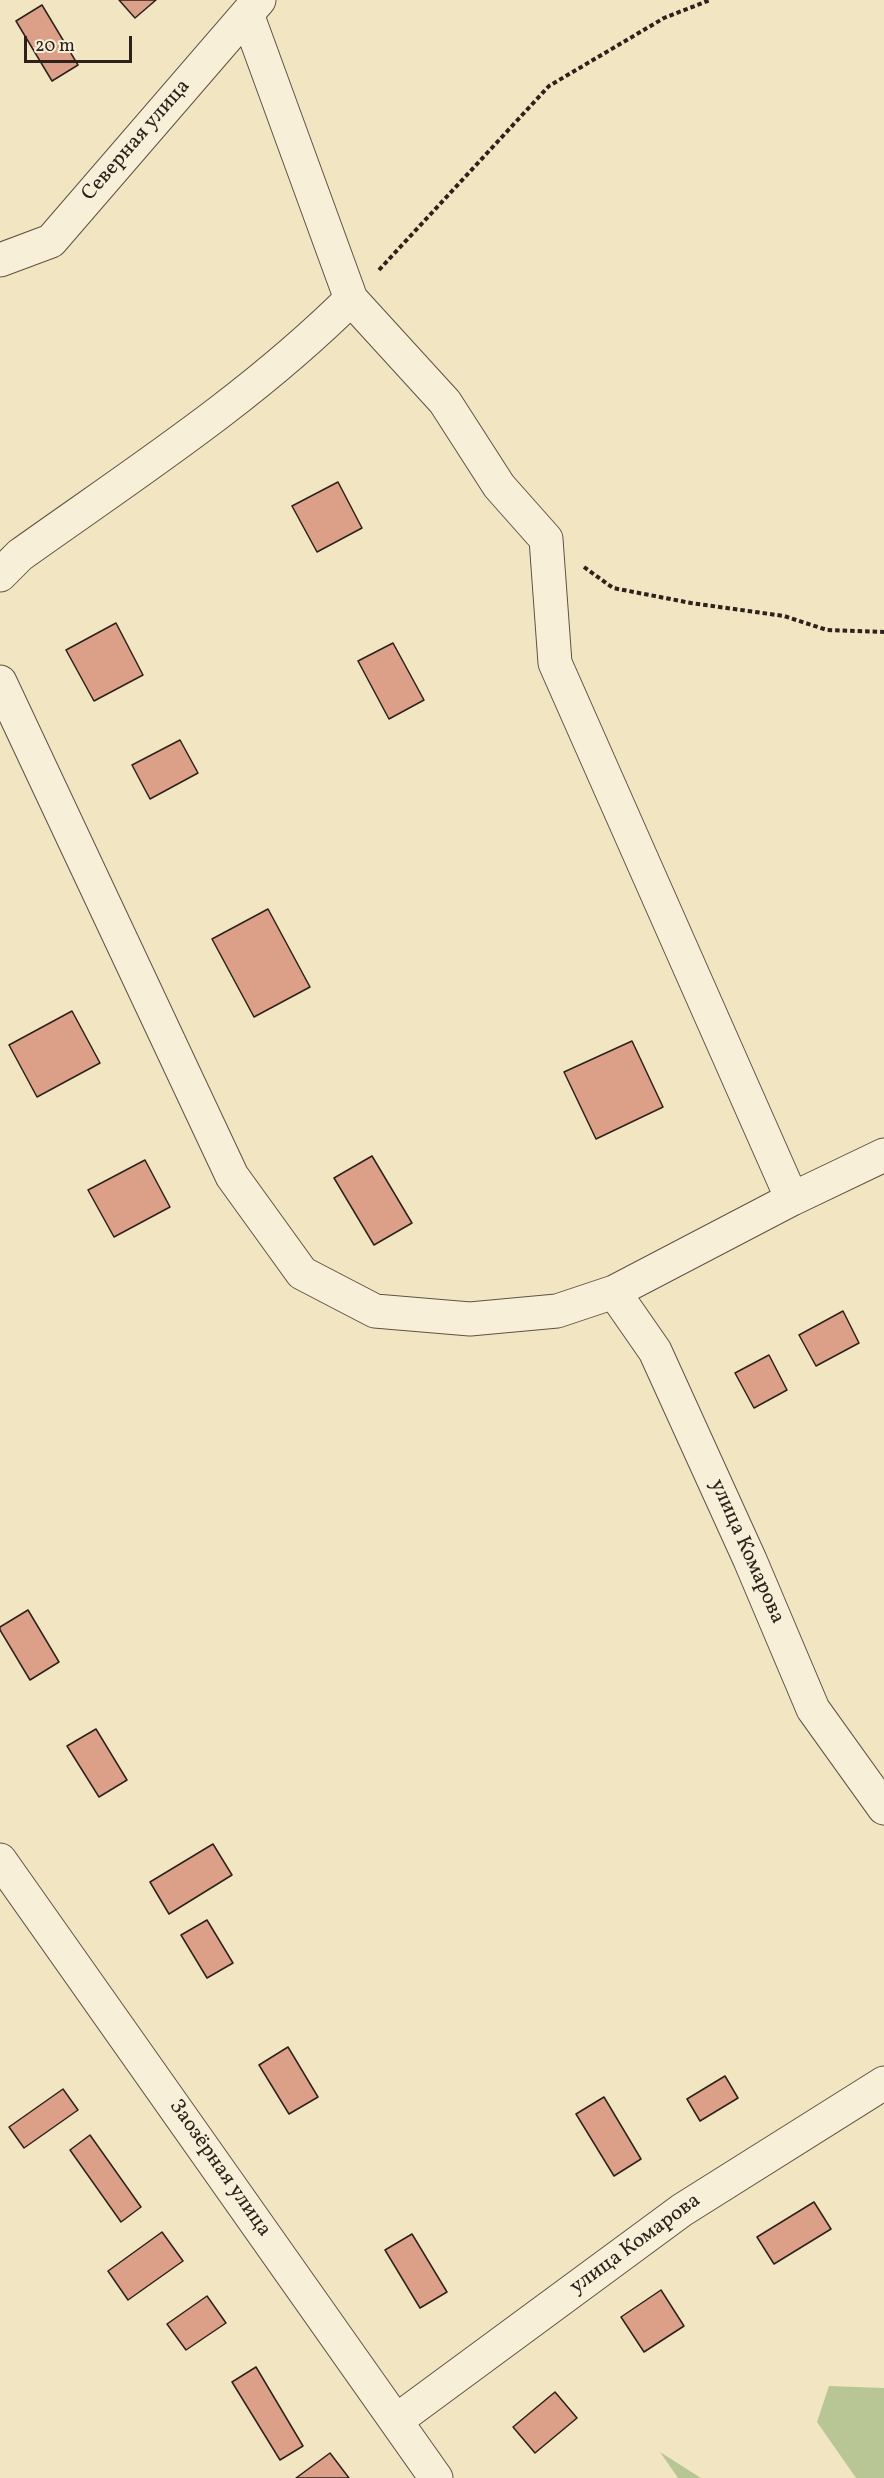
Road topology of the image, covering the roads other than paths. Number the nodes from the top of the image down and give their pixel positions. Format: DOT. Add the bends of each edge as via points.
graph roads {
  1 [pos="253,7"];
  2 [pos="0,260"];
  3 [pos="351,299"];
  4 [pos="0,575"];
  5 [pos="0,682"];
  6 [pos="884,1155"];
  7 [pos="792,1199"];
  8 [pos="614,1292"];
  9 [pos="884,1808"];
  10 [pos="0,1860"];
  11 [pos="884,2083"];
  12 [pos="398,2420"];
  13 [pos="436,2478"];
  1 -- 2 [label="street, Северная улица" via="51,241"];
  1 -- 3 [label="street"];
  3 -- 4 [label="street" via="318,332 206,426 20,555"];
  3 -- 7 [label="street" via="444,402 499,486 546,539 555,663"];
  5 -- 8 [label="street" via="232,1176 302,1273 375,1311 470,1318 557,1311"];
  6 -- 7 [label="street"];
  7 -- 8 [label="street"];
  8 -- 9 [label="street, улица Комарова" via="655,1351 813,1709"];
  10 -- 12 [label="street, Заозёрная улица"];
  11 -- 12 [label="street, улица Комарова" via="682,2210"];
  12 -- 13 [label="street, Заозёрная улица"];
}
